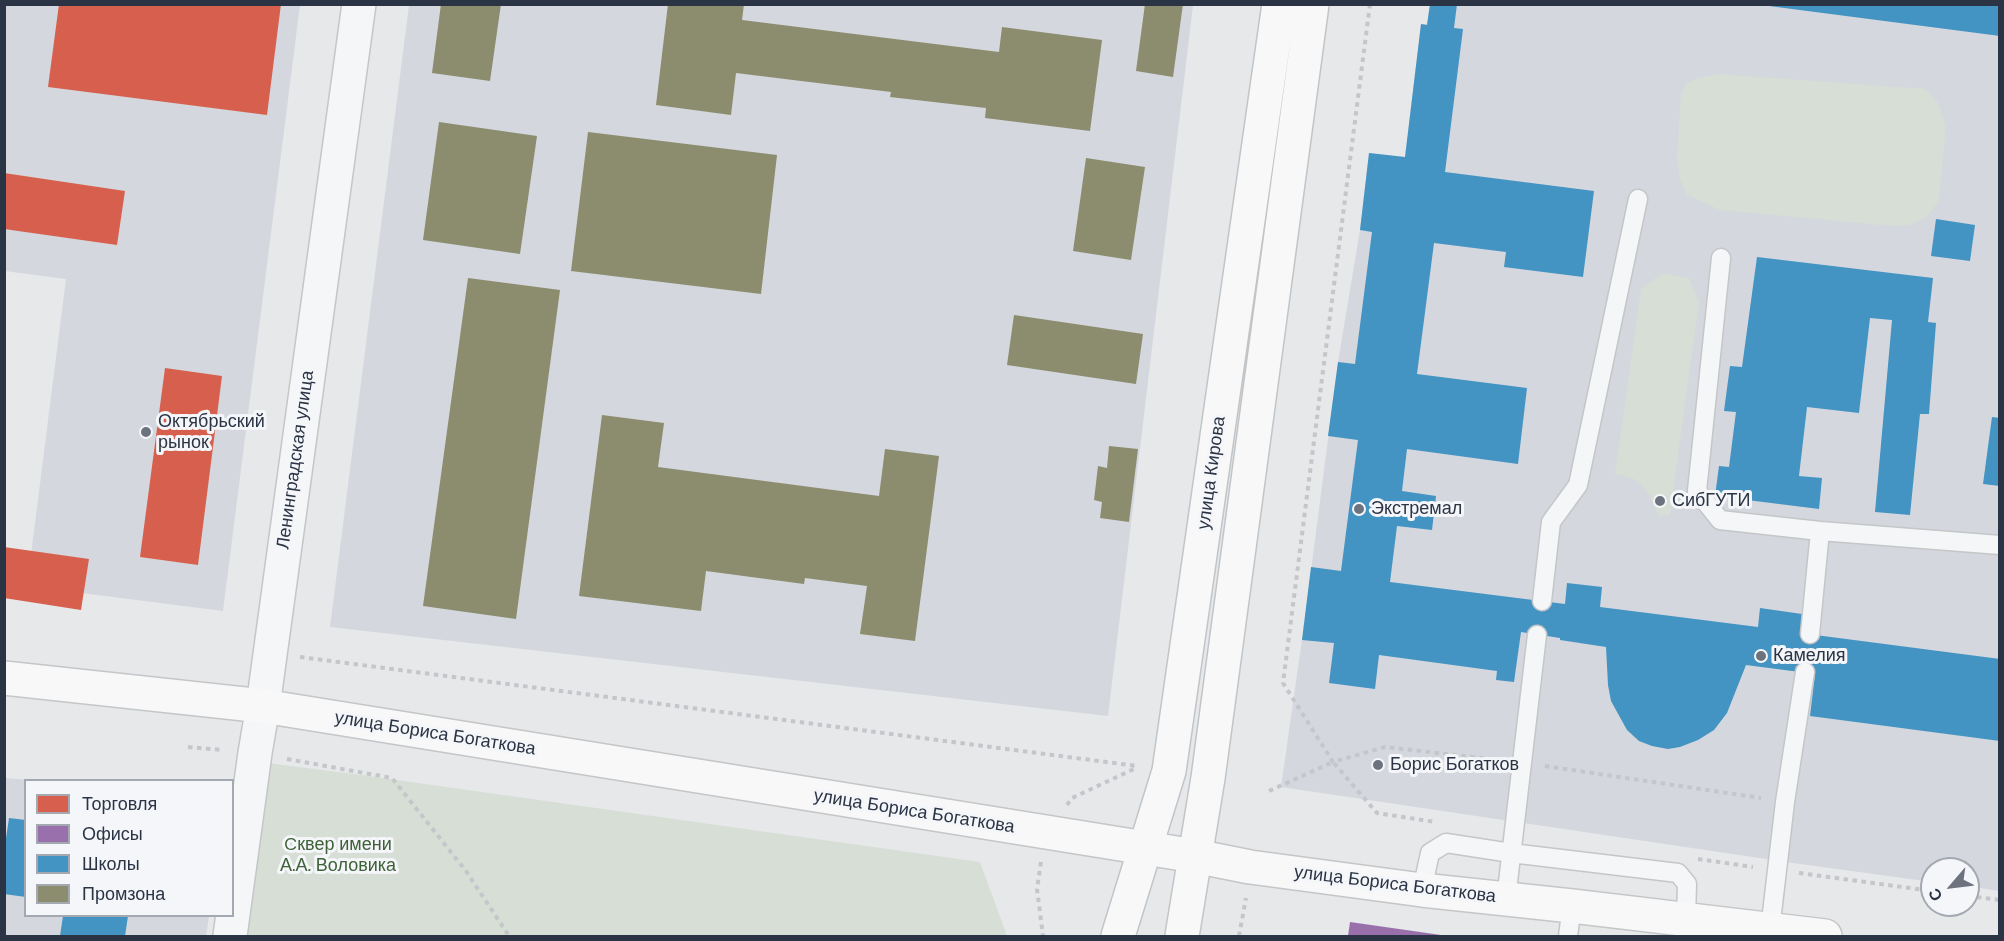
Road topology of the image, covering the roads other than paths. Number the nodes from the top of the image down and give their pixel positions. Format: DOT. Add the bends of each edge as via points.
graph roads {
  1 [pos="359,4"];
  2 [pos="1279,4"];
  3 [pos="1312,4"];
  4 [pos="1638,199"];
  5 [pos="1721,258"];
  6 [pos="1820,531"];
  7 [pos="2000,545"];
  8 [pos="1542,601"];
  9 [pos="1810,634"];
  10 [pos="1538,635"];
  11 [pos="1805,672"];
  12 [pos="4,678"];
  13 [pos="263,706"];
  14 [pos="1146,849"];
  15 [pos="1511,853"];
  16 [pos="1195,856"];
  17 [pos="1422,890"];
  18 [pos="1506,899"];
  19 [pos="234,907"];
  20 [pos="233,917"];
  21 [pos="1686,920"];
  22 [pos="1570,921"];
  23 [pos="1770,930"];
  24 [pos="230,936"];
  25 [pos="1118,936"];
  26 [pos="1182,936"];
  27 [pos="1826,936"];
  1 -- 13 [label="street, Ленинградская улица"];
  2 -- 14 [label="main road, улица Кирова" via="1169,771"];
  3 -- 16 [label="main road, улица Кирова"];
  4 -- 8 [label="lane" via="1578,485 1551,522"];
  5 -- 6 [label="lane" via="1697,491 1720,520"];
  6 -- 7 [label="lane"];
  6 -- 9 [label="lane"];
  10 -- 15 [label="lane"];
  11 -- 23 [label="lane"];
  12 -- 13 [label="main road, улица Бориса Богаткова"];
  13 -- 14 [label="main road, улица Бориса Богаткова"];
  13 -- 19 [label="street, Ленинградская улица"];
  14 -- 16 [label="main road, улица Бориса Богаткова"];
  14 -- 25 [label="main road, улица Кирова"];
  15 -- 17 [label="lane" via="1446,843 1430,853"];
  15 -- 18 [label="lane"];
  15 -- 21 [label="lane" via="1678,873 1687,884"];
  16 -- 17 [label="main road, улица Бориса Богаткова"];
  16 -- 26 [label="main road, улица Кирова"];
  17 -- 18 [label="main road, улица Бориса Богаткова"];
  18 -- 22 [label="main road, улица Бориса Богаткова"];
  20 -- 24 [label="street, Ленинградская улица"];
  21 -- 22 [label="main road, улица Бориса Богаткова"];
  21 -- 23 [label="main road, улица Бориса Богаткова"];
  23 -- 27 [label="main road, улица Бориса Богаткова"];
}
